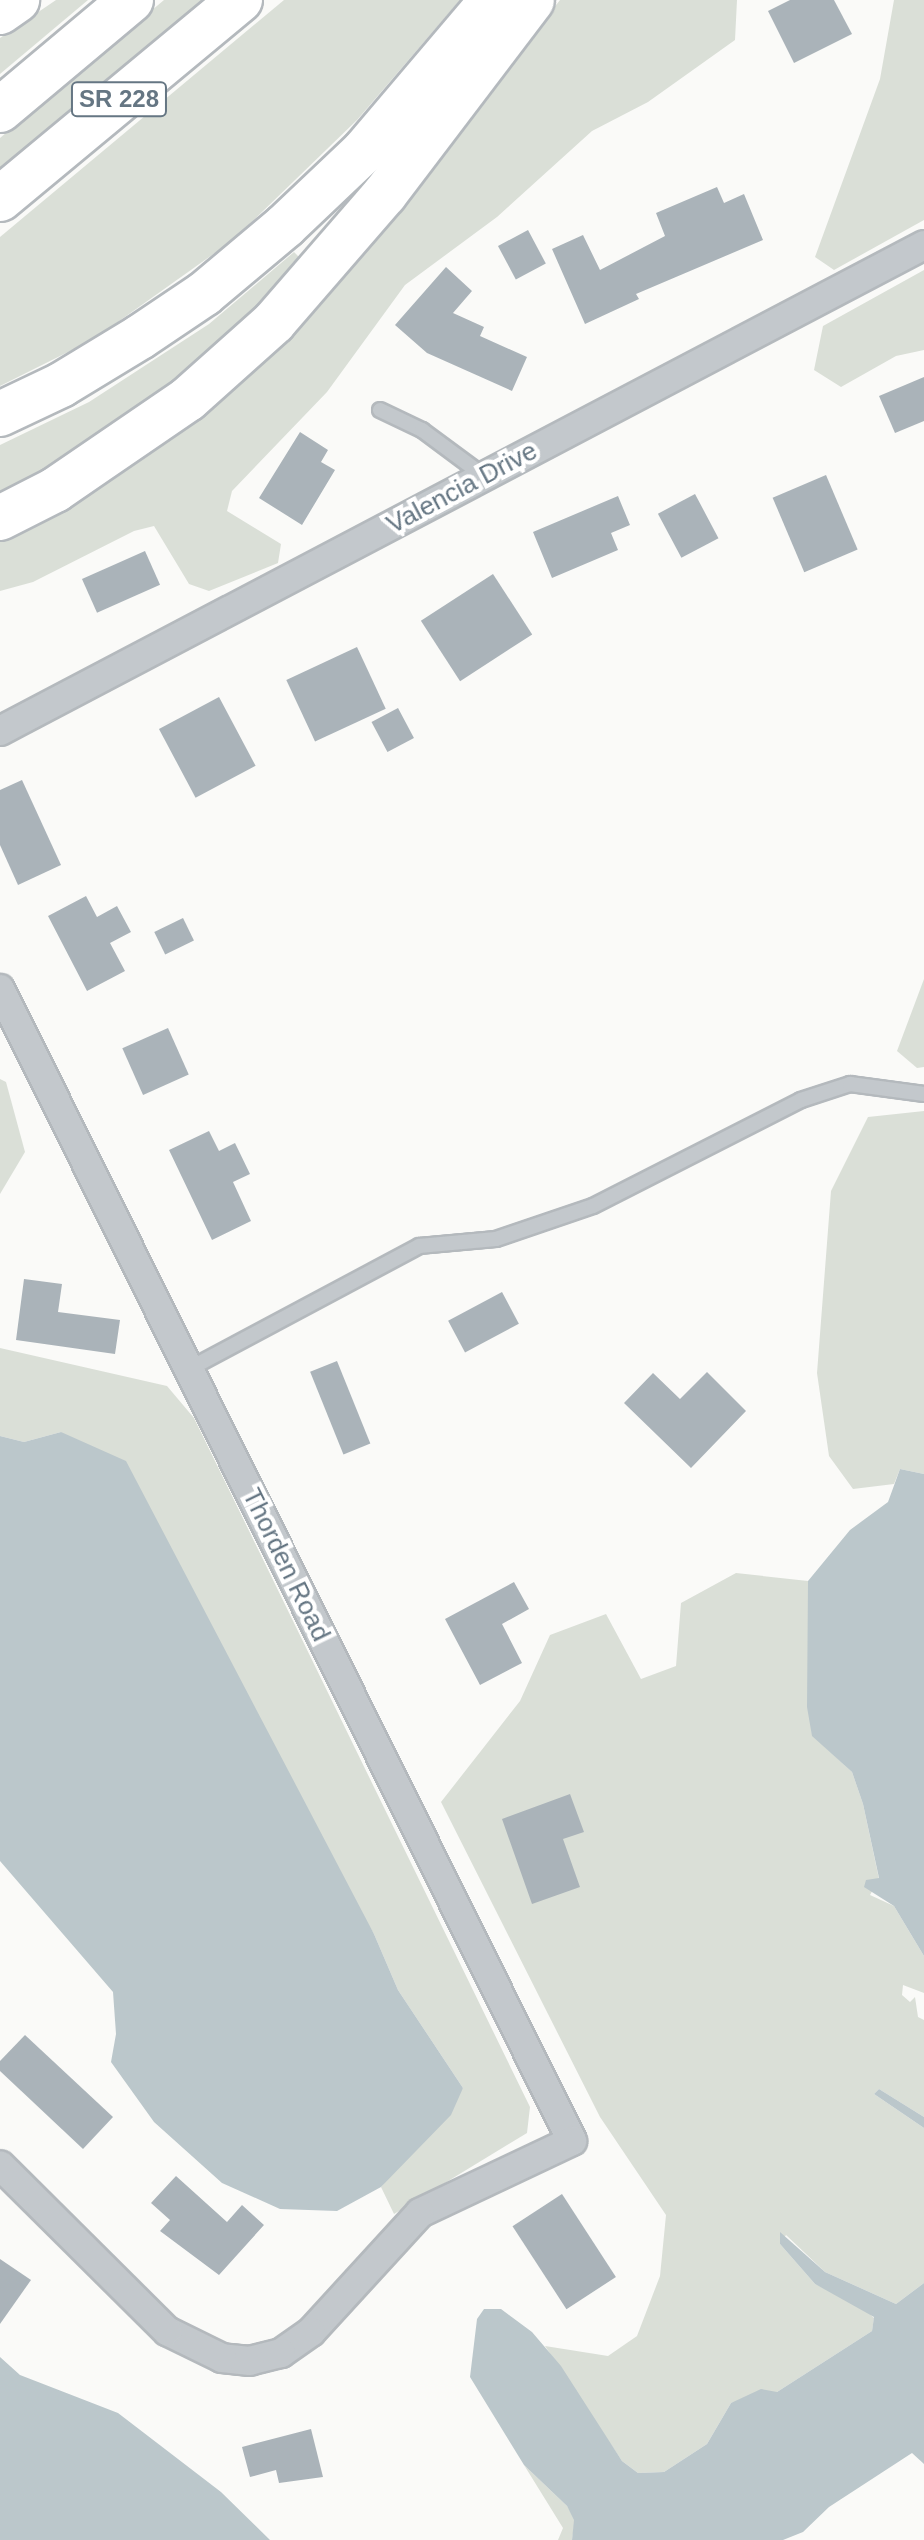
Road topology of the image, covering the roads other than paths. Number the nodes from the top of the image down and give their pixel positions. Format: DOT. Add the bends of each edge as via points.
graph roads {
  1 [pos="17,0"];
  2 [pos="131,0"];
  3 [pos="240,0"];
  4 [pos="492,0"];
  5 [pos="532,0"];
  6 [pos="0,12"];
  7 [pos="0,110"];
  8 [pos="0,199"];
  9 [pos="924,245"];
  10 [pos="380,410"];
  11 [pos="0,414"];
  12 [pos="484,476"];
  13 [pos="0,518"];
  14 [pos="0,731"];
  15 [pos="0,989"];
  16 [pos="924,1094"];
  17 [pos="189,1369"];
  18 [pos="0,2165"];
  1 -- 6 [label="highway"];
  2 -- 7 [label="highway, SR 228"];
  3 -- 8 [label="highway, SR 228"];
  4 -- 11 [label="highway" via="364,151 285,226 204,294 140,337"];
  5 -- 13 [label="highway" via="385,194 274,322 188,399 55,490"];
  9 -- 12 [label="street, Valencia Drive"];
  10 -- 12 [label="lane" via="422,430"];
  12 -- 14 [label="street, Valencia Drive"];
  15 -- 17 [label="street, Thorden Road"];
  16 -- 17 [label="lane" via="850,1084 801,1100 593,1206 496,1239 419,1246"];
  17 -- 18 [label="street, Thorden Road" via="572,2141 420,2213 311,2332 281,2353 250,2361 222,2358 167,2331"];
}
